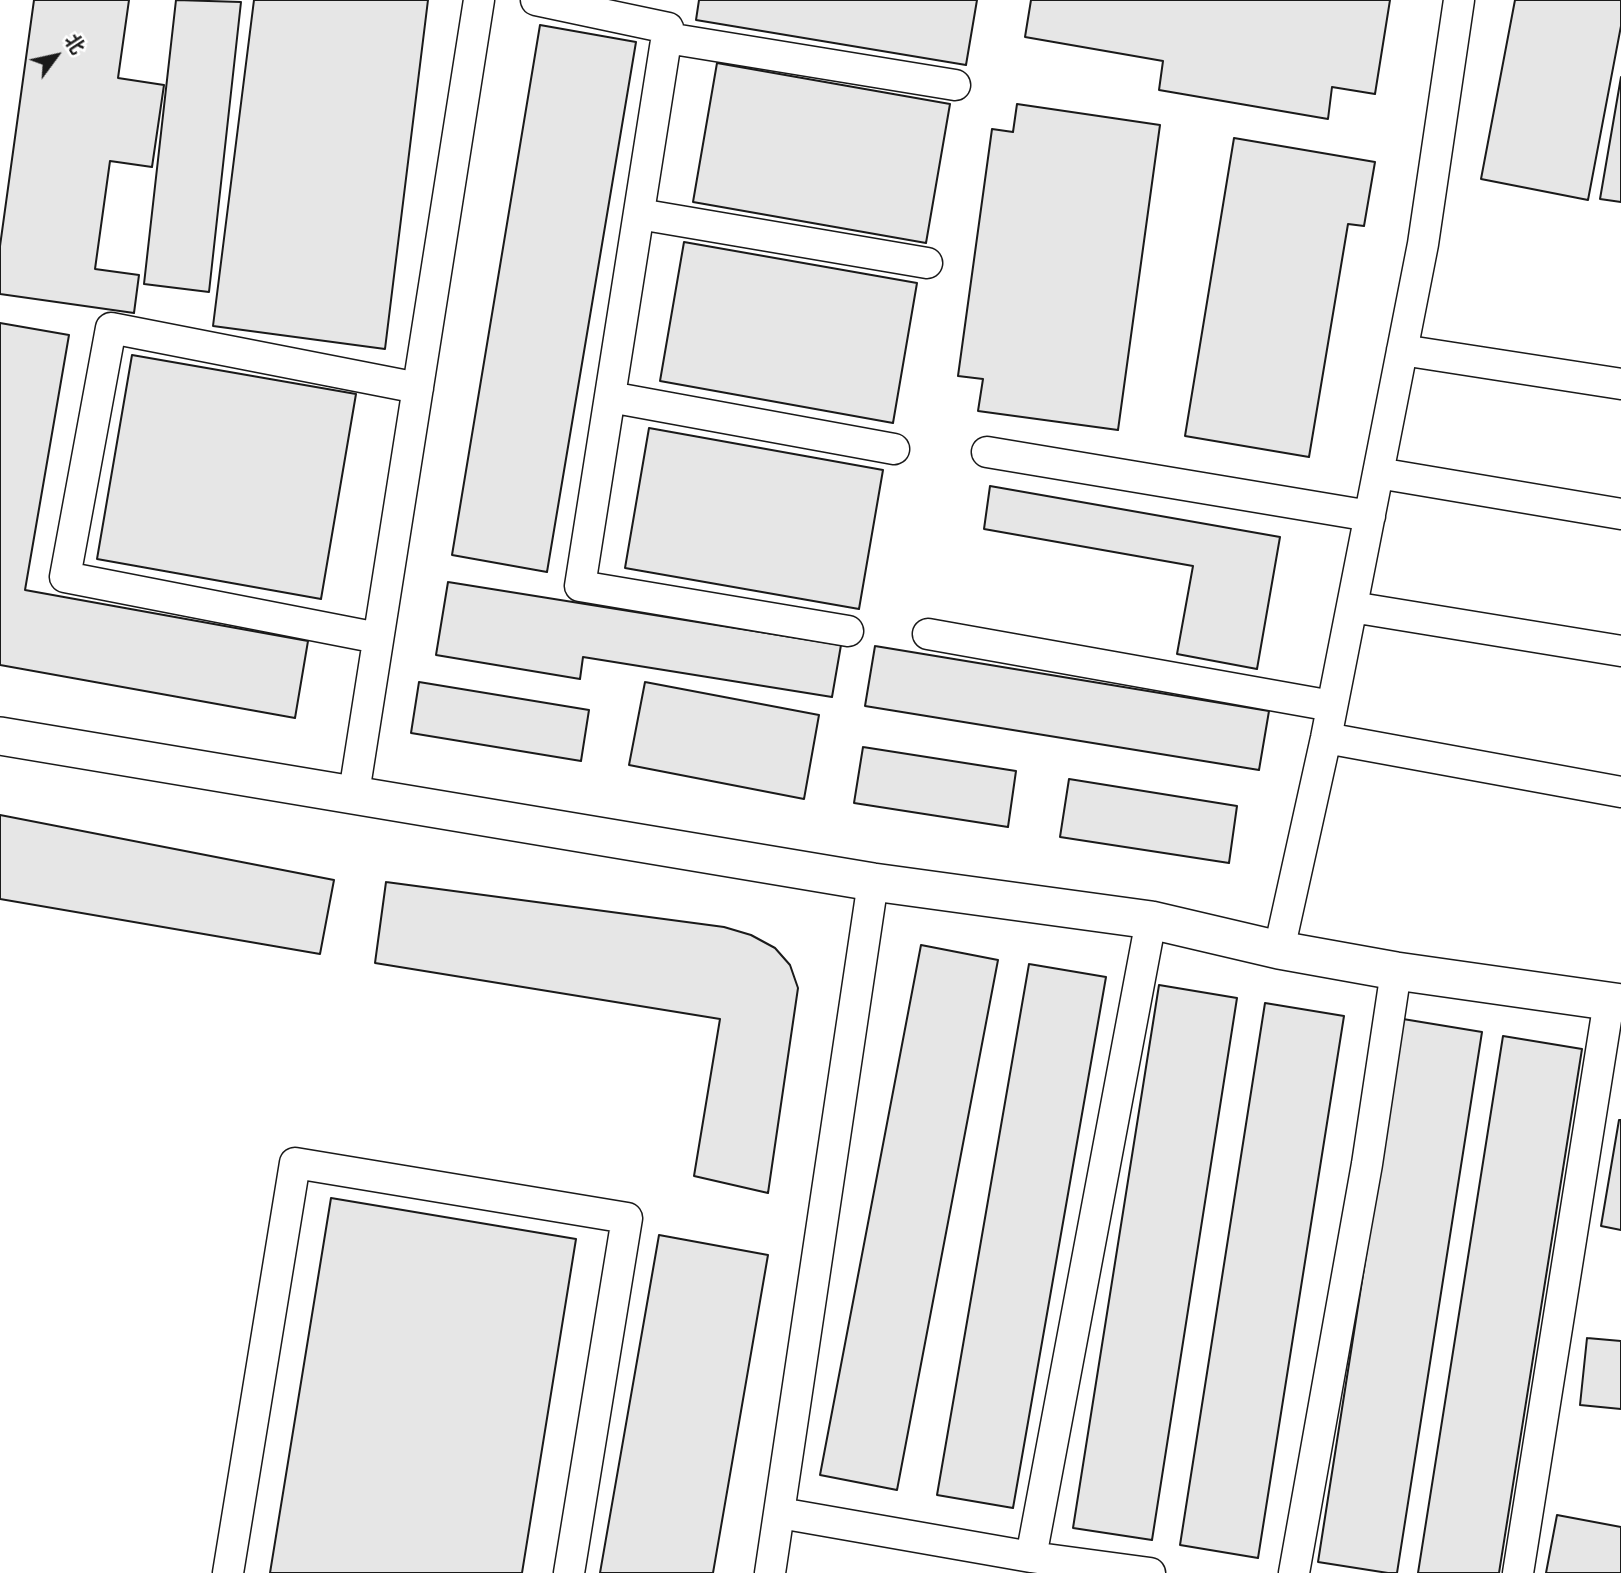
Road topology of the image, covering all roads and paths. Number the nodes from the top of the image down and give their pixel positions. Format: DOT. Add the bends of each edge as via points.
graph roads {
  1 [pos="479,0"];
  2 [pos="536,0"];
  3 [pos="1459,0"];
  4 [pos="667,38"];
  5 [pos="955,85"];
  6 [pos="639,214"];
  7 [pos="927,263"];
  8 [pos="1402,350"];
  9 [pos="1621,384"];
  10 [pos="418,388"];
  11 [pos="610,397"];
  12 [pos="894,449"];
  13 [pos="987,452"];
  14 [pos="1378,473"];
  15 [pos="1621,514"];
  16 [pos="1370,516"];
  17 [pos="1352,607"];
  18 [pos="848,631"];
  19 [pos="928,634"];
  20 [pos="379,638"];
  21 [pos="1621,651"];
  22 [pos="1332,706"];
  23 [pos="0,736"];
  24 [pos="1326,738"];
  25 [pos="1621,792"];
  26 [pos="354,793"];
  27 [pos="873,882"];
  28 [pos="1151,920"];
  29 [pos="1279,950"];
  30 [pos="1396,971"];
  31 [pos="1615,1002"];
  32 [pos="780,1513"];
  33 [pos="1031,1557"];
  34 [pos="228,1573"];
  35 [pos="569,1573"];
  36 [pos="770,1573"];
  37 [pos="1150,1573"];
  38 [pos="1294,1573"];
  39 [pos="1518,1573"];
  1 -- 10 [label="street"];
  2 -- 4 [label="street" via="668,28"];
  3 -- 8 [label="street" via="1423,244"];
  4 -- 5 [label="street"];
  4 -- 6 [label="street"];
  6 -- 7 [label="street"];
  6 -- 11 [label="street"];
  8 -- 9 [label="street"];
  8 -- 14 [label="street"];
  10 -- 20 [label="street"];
  10 -- 20 [label="street" via="111,328 65,577"];
  11 -- 12 [label="street"];
  11 -- 18 [label="street" via="580,586"];
  13 -- 16 [label="street"];
  14 -- 15 [label="street"];
  14 -- 16 [label="street"];
  16 -- 17 [label="street"];
  17 -- 21 [label="street"];
  17 -- 22 [label="street"];
  19 -- 22 [label="street"];
  20 -- 26 [label="street"];
  22 -- 24 [label="street"];
  23 -- 26 [label="street"];
  24 -- 25 [label="street"];
  24 -- 29 [label="street"];
  26 -- 27 [label="street"];
  27 -- 28 [label="street"];
  27 -- 32 [label="street"];
  28 -- 29 [label="street"];
  28 -- 33 [label="street"];
  29 -- 30 [label="street"];
  30 -- 31 [label="street"];
  30 -- 38 [label="street" via="1367,1164"];
  31 -- 39 [label="street"];
  32 -- 33 [label="street"];
  32 -- 36 [label="street"];
  33 -- 37 [label="street"];
  34 -- 35 [label="street" via="295,1163 627,1218"];
}
